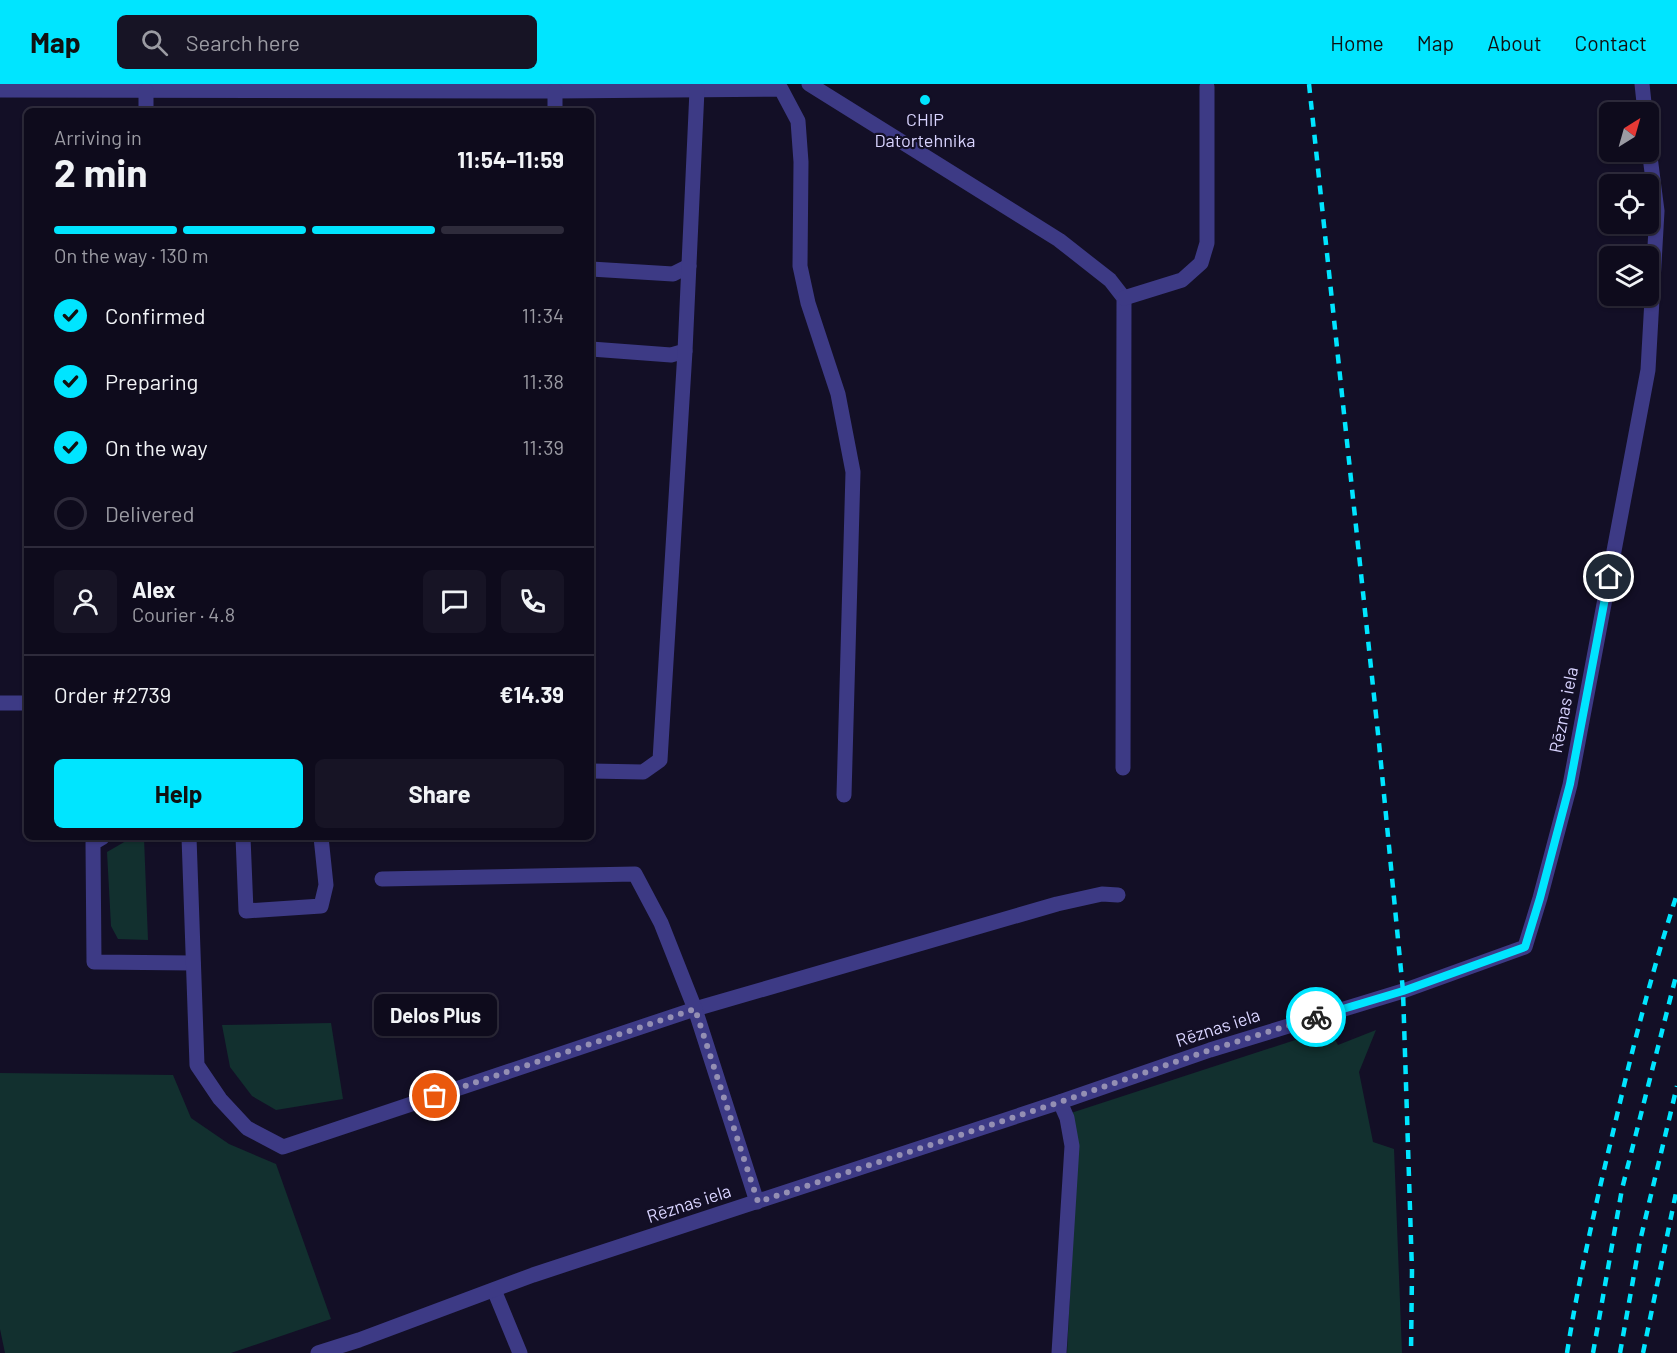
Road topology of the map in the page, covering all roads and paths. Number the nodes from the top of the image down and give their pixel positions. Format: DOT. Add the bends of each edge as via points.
graph roads {
  1 [pos="809,84"];
  2 [pos="1642,84"];
  3 [pos="786,86"];
  4 [pos="516,87"];
  5 [pos="1207,87"];
  6 [pos="0,90"];
  7 [pos="146,90"];
  8 [pos="698,90"];
  9 [pos="555,91"];
  10 [pos="1644,102"];
  11 [pos="146,108"];
  12 [pos="555,108"];
  13 [pos="1651,162"];
  14 [pos="689,266"];
  15 [pos="594,269"];
  16 [pos="1124,298"];
  17 [pos="594,349"];
  18 [pos="685,351"];
  19 [pos="0,703"];
  20 [pos="24,703"];
  21 [pos="1123,768"];
  22 [pos="594,771"];
  23 [pos="844,795"];
  24 [pos="98,840"];
  25 [pos="189,840"];
  26 [pos="243,840"];
  27 [pos="321,840"];
  28 [pos="382,879"];
  29 [pos="1118,895"];
  30 [pos="193,963"];
  31 [pos="695,1009"];
  32 [pos="1060,1102"];
  33 [pos="758,1202"];
  34 [pos="494,1290"];
  35 [pos="343,1349"];
  36 [pos="318,1353"];
  37 [pos="520,1353"];
  38 [pos="1059,1353"];
  1 -- 16 [label="street" via="1059,240 1110,280"];
  2 -- 10 [label="street"];
  3 -- 8 [label="street"];
  3 -- 23 [label="street" via="798,121 800,266 838,394 853,472"];
  4 -- 7 [label="street"];
  4 -- 9 [label="street"];
  5 -- 16 [label="street" via="1207,243 1201,263 1182,280"];
  6 -- 7 [label="street"];
  7 -- 11 [label="street"];
  8 -- 9 [label="street"];
  8 -- 14 [label="street"];
  9 -- 12 [label="street"];
  13 -- 32 [label="street, Rēznas iela" via="1657,211 1648,370 1570,784 1525,947 1403,991 1210,1050"];
  14 -- 15 [label="street" via="673,274"];
  14 -- 18 [label="street"];
  16 -- 21 [label="street"];
  17 -- 18 [label="street" via="671,355"];
  18 -- 22 [label="street" via="660,760 643,772"];
  19 -- 20 [label="street"];
  24 -- 30 [label="street" via="93,843 94,962"];
  25 -- 30 [label="street"];
  26 -- 27 [label="street" via="246,911 321,906 326,885"];
  28 -- 31 [label="street" via="635,874 661,922"];
  29 -- 31 [label="street" via="1102,894 1057,904"];
  30 -- 31 [label="street" via="197,1065 220,1099 247,1128 283,1147"];
  31 -- 33 [label="street"];
  32 -- 33 [label="street, Rēznas iela"];
  32 -- 38 [label="street" via="1072,1146"];
  33 -- 34 [label="street, Rēznas iela"];
  34 -- 35 [label="street, Rēznas iela"];
  34 -- 37 [label="street"];
  35 -- 36 [label="street, Rēznas iela"];
}
